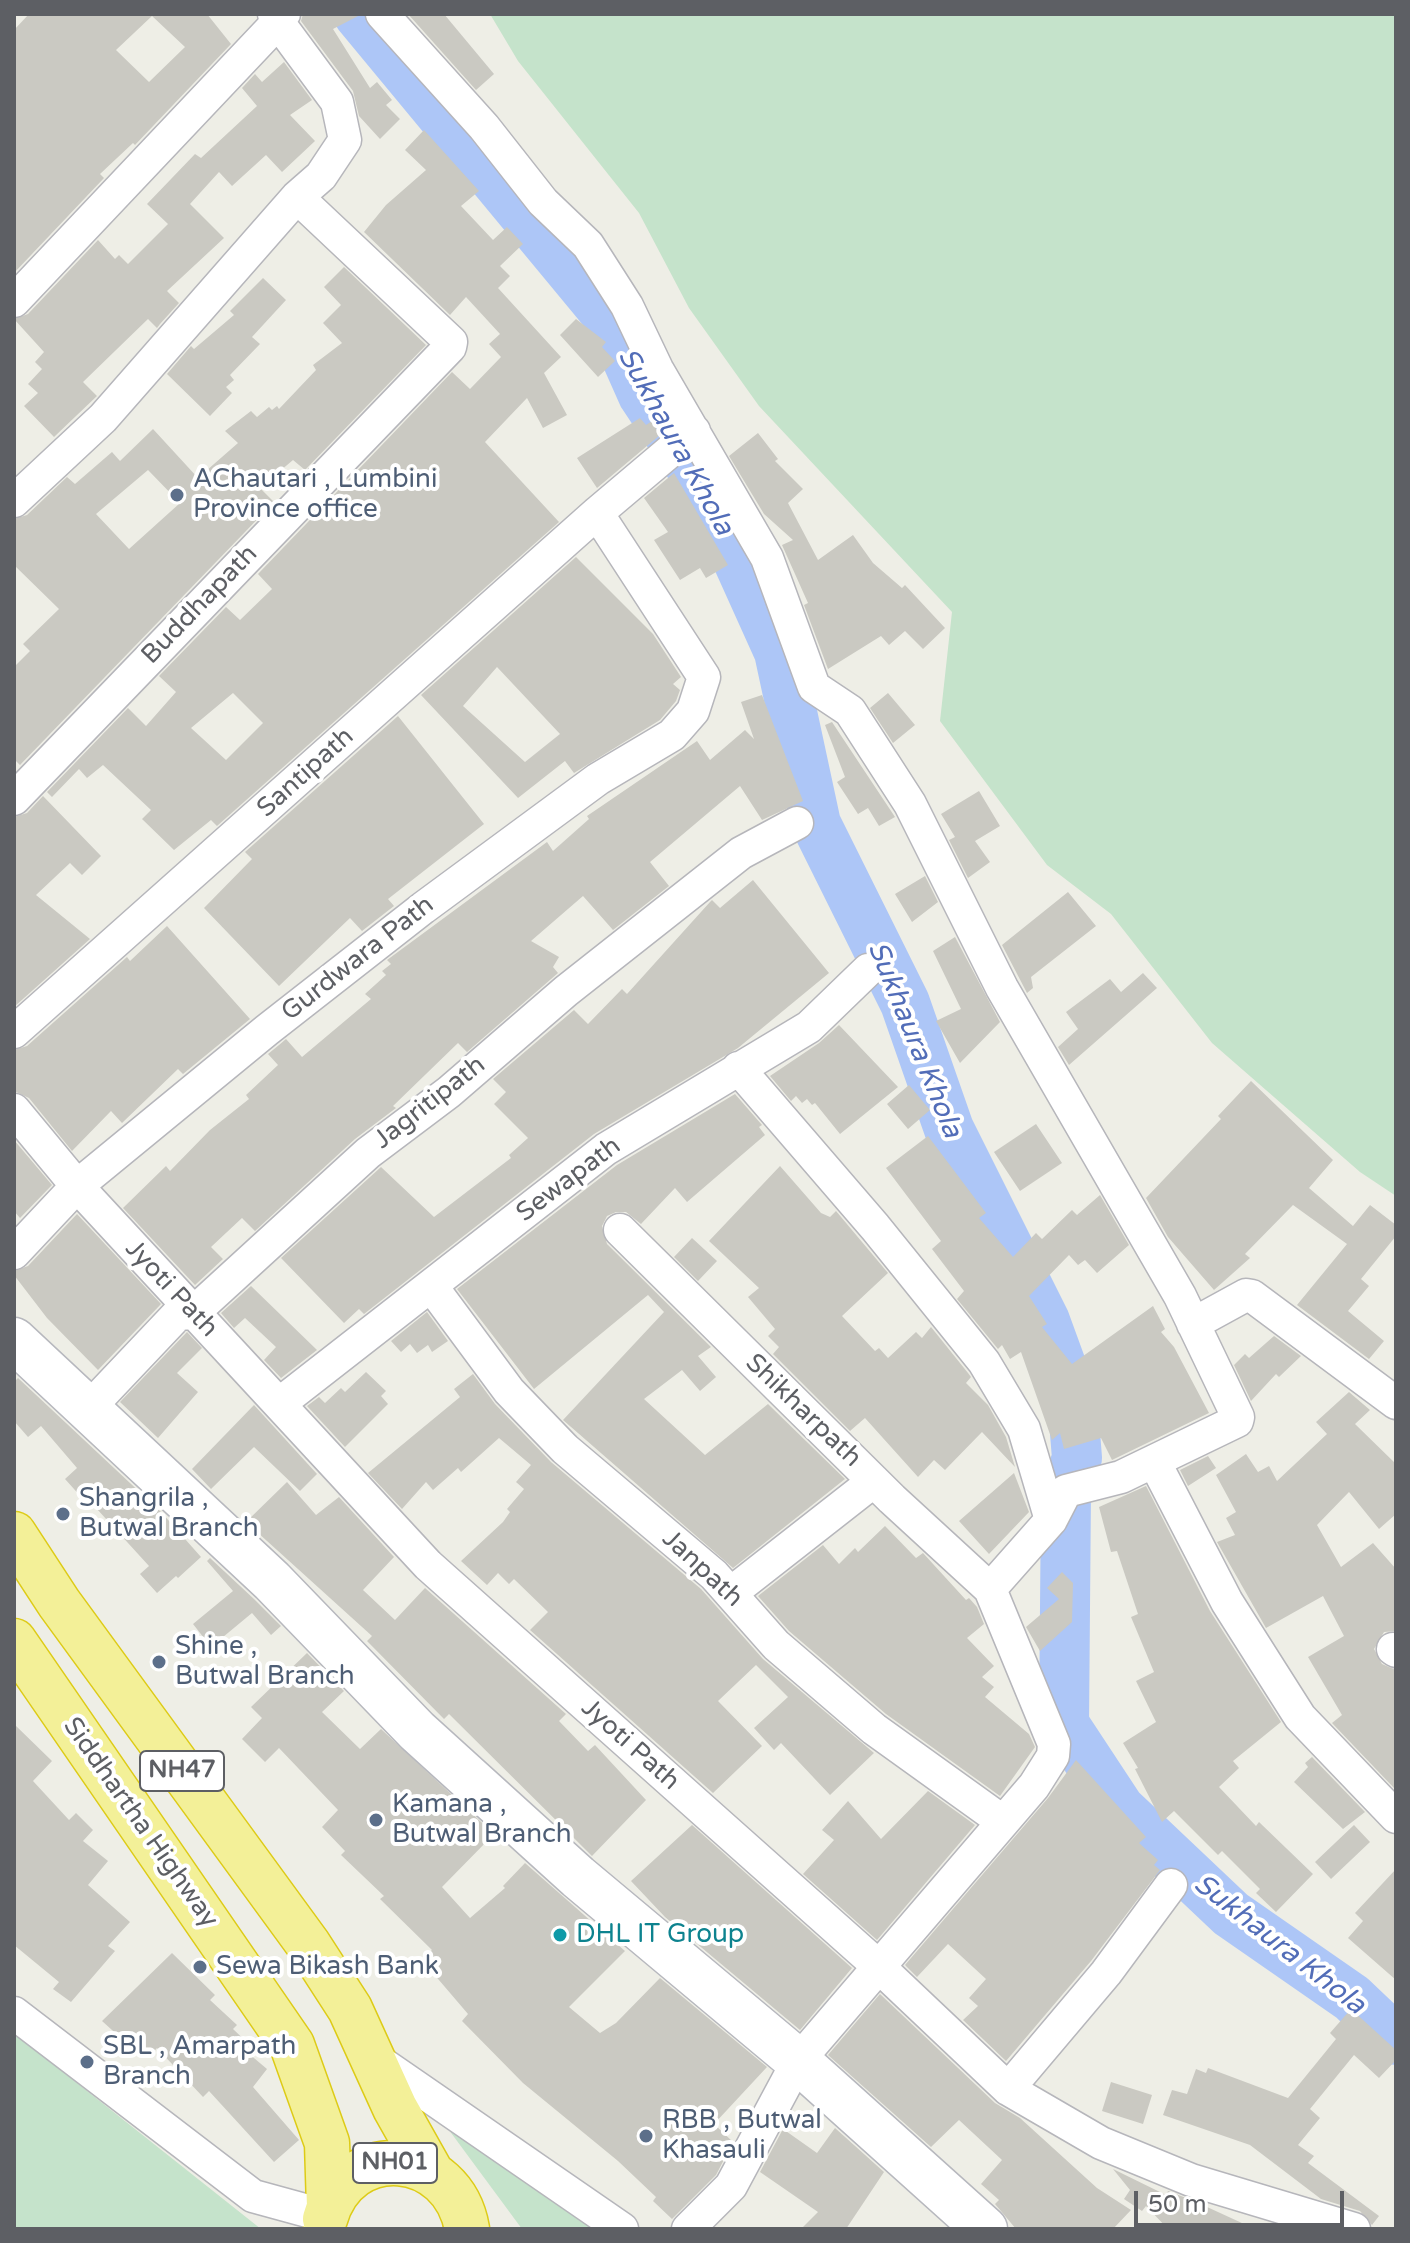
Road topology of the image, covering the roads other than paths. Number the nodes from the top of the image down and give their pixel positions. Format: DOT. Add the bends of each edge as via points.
graph roads {
  1 [pos="382,14"];
  2 [pos="279,17"];
  3 [pos="297,197"];
  4 [pos="14,301"];
  5 [pos="694,431"];
  6 [pos="14,501"];
  7 [pos="597,513"];
  8 [pos="14,799"];
  9 [pos="797,823"];
  10 [pos="868,970"];
  11 [pos="14,1032"];
  12 [pos="738,1068"];
  13 [pos="14,1110"];
  14 [pos="77,1186"];
  15 [pos="620,1230"];
  16 [pos="14,1253"];
  17 [pos="432,1287"];
  18 [pos="193,1313"];
  19 [pos="1193,1324"];
  20 [pos="14,1340"];
  21 [pos="1396,1403"];
  22 [pos="279,1404"];
  23 [pos="88,1409"];
  24 [pos="1154,1461"];
  25 [pos="874,1481"];
  26 [pos="1051,1520"];
  27 [pos="14,1534"];
  28 [pos="990,1589"];
  29 [pos="731,1593"];
  30 [pos="14,1641"];
  31 [pos="1396,1817"];
  32 [pos="1002,1821"];
  33 [pos="1171,1885"];
  34 [pos="877,1965"];
  35 [pos="14,2013"];
  36 [pos="374,2058"];
  37 [pos="798,2061"];
  38 [pos="1008,2089"];
  39 [pos="431,2172"];
  40 [pos="324,2221"];
  41 [pos="469,2223"];
  42 [pos="622,2229"];
  43 [pos="688,2229"];
  44 [pos="985,2229"];
  45 [pos="1354,2229"];
  1 -- 5 [label="street" via="543,202 588,245"];
  2 -- 3 [label="street" via="337,102 345,140 321,176"];
  2 -- 4 [label="street"];
  3 -- 6 [label="street" via="103,418"];
  3 -- 8 [label="street, Buddhapath" via="451,342 447,352"];
  5 -- 7 [label="street, Santipath"];
  5 -- 19 [label="street" via="767,558 814,687 850,711 910,804 1002,988"];
  7 -- 11 [label="street, Santipath"];
  7 -- 14 [label="street, Gurdwara Path" via="704,677 693,711 672,735 598,779 423,908"];
  9 -- 18 [label="street, Jagritipath" via="741,853 566,991 449,1092 368,1153"];
  10 -- 12 [label="street, Sewapath" via="809,1027"];
  12 -- 17 [label="street, Sewapath" via="606,1149"];
  12 -- 26 [label="street" via="984,1362 1024,1429"];
  13 -- 14 [label="street, Jyoti Path"];
  14 -- 16 [label="street, Gurdwara Path"];
  14 -- 18 [label="street, Jyoti Path"];
  15 -- 25 [label="street, Shikharpath"];
  17 -- 22 [label="street, Sewapath"];
  17 -- 29 [label="street, Janpath" via="509,1391 542,1426"];
  18 -- 22 [label="street, Jyoti Path"];
  18 -- 23 [label="street, Jagritipath" via="178,1314"];
  19 -- 21 [label="street" via="1252,1296"];
  19 -- 24 [label="street" via="1238,1419"];
  20 -- 23 [label="street"];
  22 -- 34 [label="street, Jyoti Path" via="428,1565"];
  23 -- 37 [label="street" via="272,1581 417,1731 578,1877"];
  24 -- 26 [label="street" via="1121,1477 1066,1491"];
  24 -- 31 [label="street" via="1227,1602 1300,1717"];
  25 -- 28 [label="street, Shikharpath"];
  25 -- 29 [label="street"];
  26 -- 28 [label="street"];
  27 -- 36 [label="highway, NH47" via="308,1944"];
  28 -- 32 [label="street" via="1054,1744 1053,1756 1034,1786"];
  29 -- 32 [label="street, Janpath" via="776,1645 874,1729"];
  30 -- 40 [label="highway, Siddhartha Highway / NH47" via="292,2045 327,2143"];
  32 -- 34 [label="street"];
  33 -- 38 [label="street" via="1106,1973"];
  34 -- 37 [label="street"];
  34 -- 38 [label="street, Jyoti Path"];
  35 -- 40 [label="street" via="253,2196"];
  36 -- 39 [label="highway, NH47"];
  36 -- 42 [label="street"];
  37 -- 43 [label="street" via="731,2186"];
  37 -- 44 [label="street"];
  38 -- 45 [label="street, Jyoti Path" via="1101,2143 1191,2180"];
  39 -- 40 [label="highway, NH01" via="412,2164 372,2166 354,2175"];
  39 -- 41 [label="highway, NH01" via="451,2188"];
}
